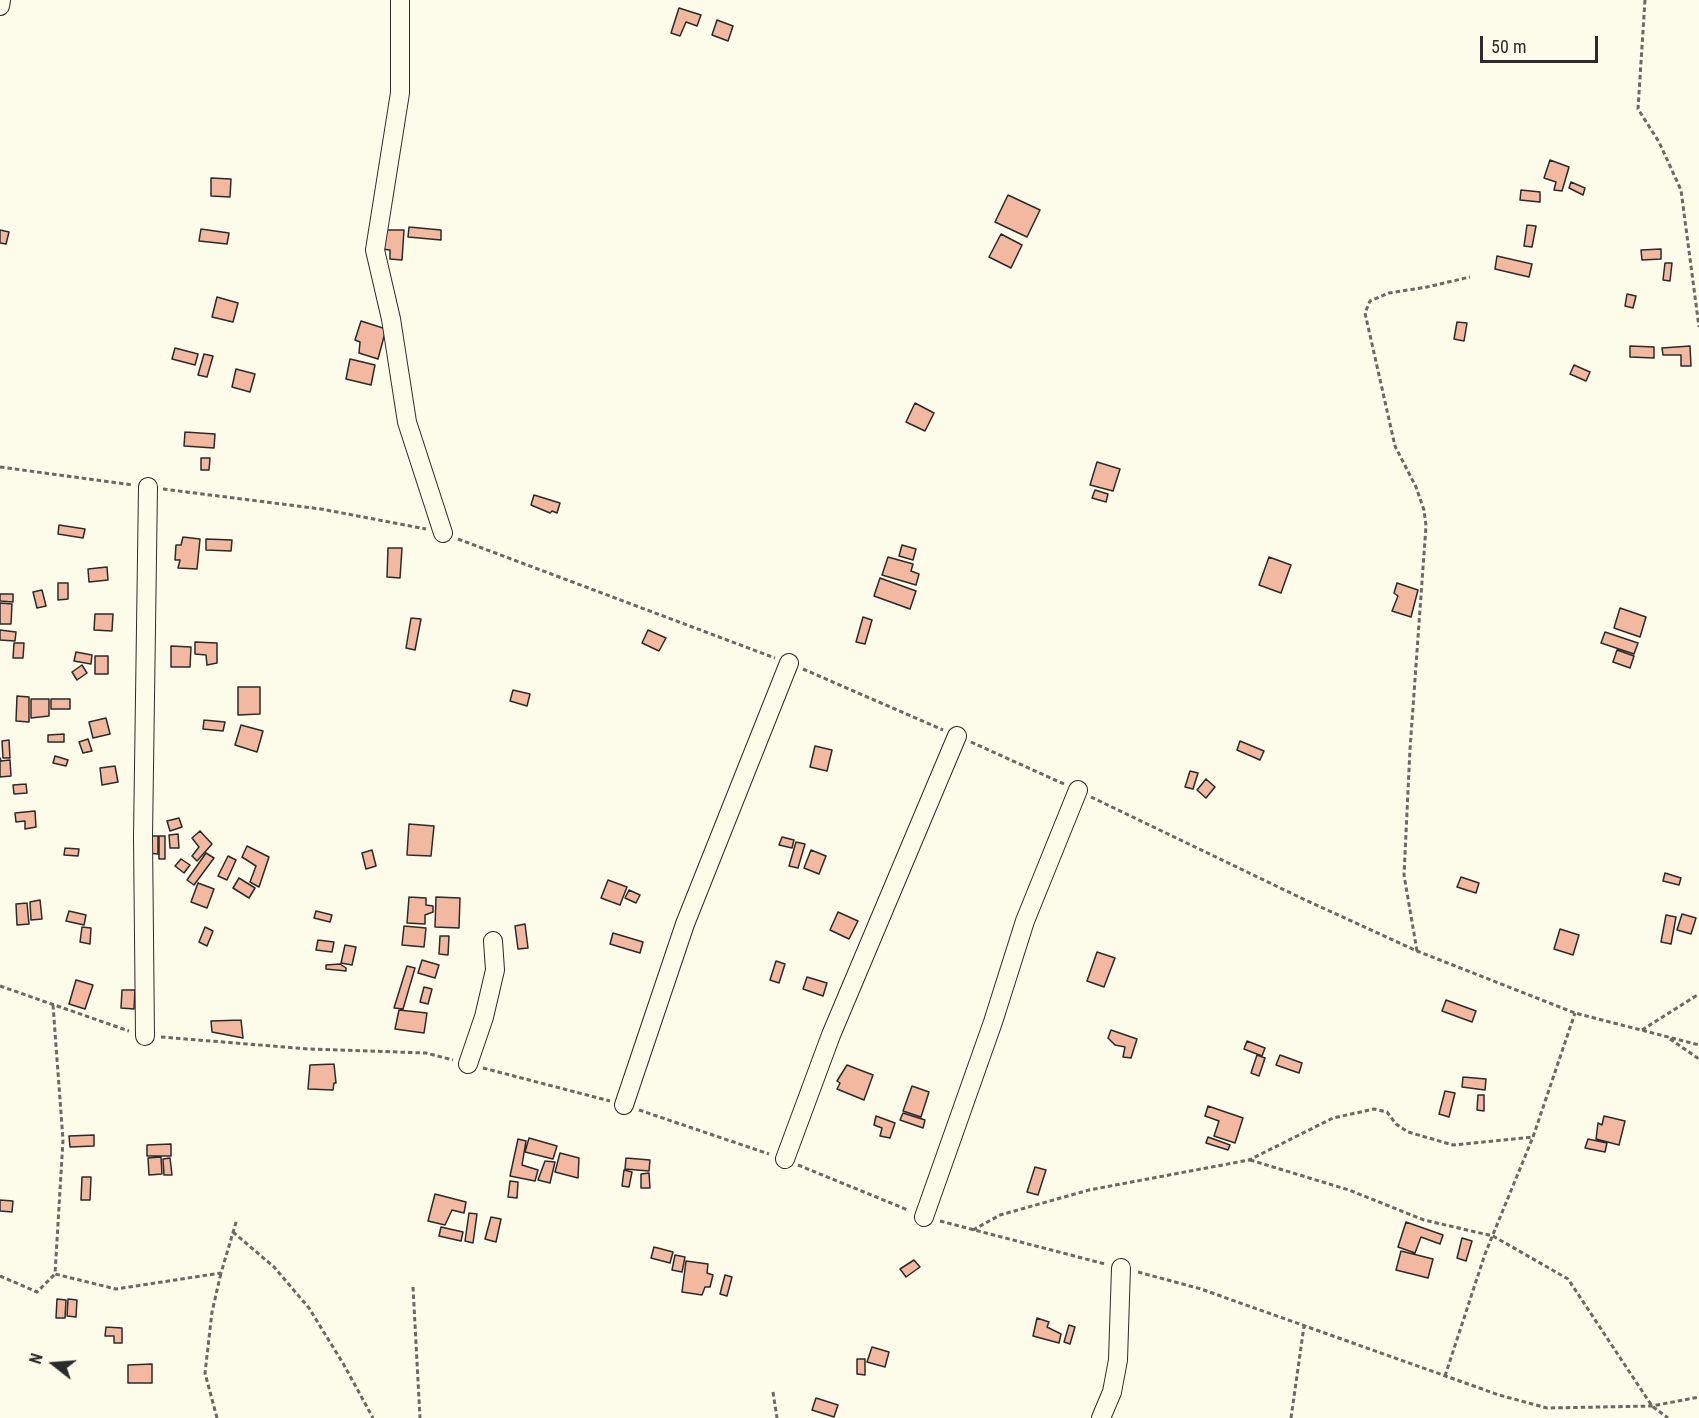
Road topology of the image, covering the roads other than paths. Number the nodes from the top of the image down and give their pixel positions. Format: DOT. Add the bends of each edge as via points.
graph roads {
  1 [pos="2,0"];
  2 [pos="400,0"];
  3 [pos="0,6"];
  4 [pos="148,487"];
  5 [pos="443,533"];
  6 [pos="789,663"];
  7 [pos="957,736"];
  8 [pos="1078,790"];
  9 [pos="493,941"];
  10 [pos="145,1036"];
  11 [pos="468,1064"];
  12 [pos="624,1105"];
  13 [pos="785,1159"];
  14 [pos="924,1217"];
  15 [pos="1120,1268"];
  16 [pos="1101,1418"];
  1 -- 3 [label="street"];
  2 -- 5 [label="street" via="400,93 375,250 391,319 407,422"];
  4 -- 10 [label="street" via="143,837"];
  6 -- 12 [label="street" via="685,924"];
  7 -- 13 [label="street" via="831,1035"];
  8 -- 14 [label="street" via="1025,921"];
  9 -- 11 [label="street" via="495,970"];
  15 -- 16 [label="street" via="1118,1360 1112,1392"];
}
